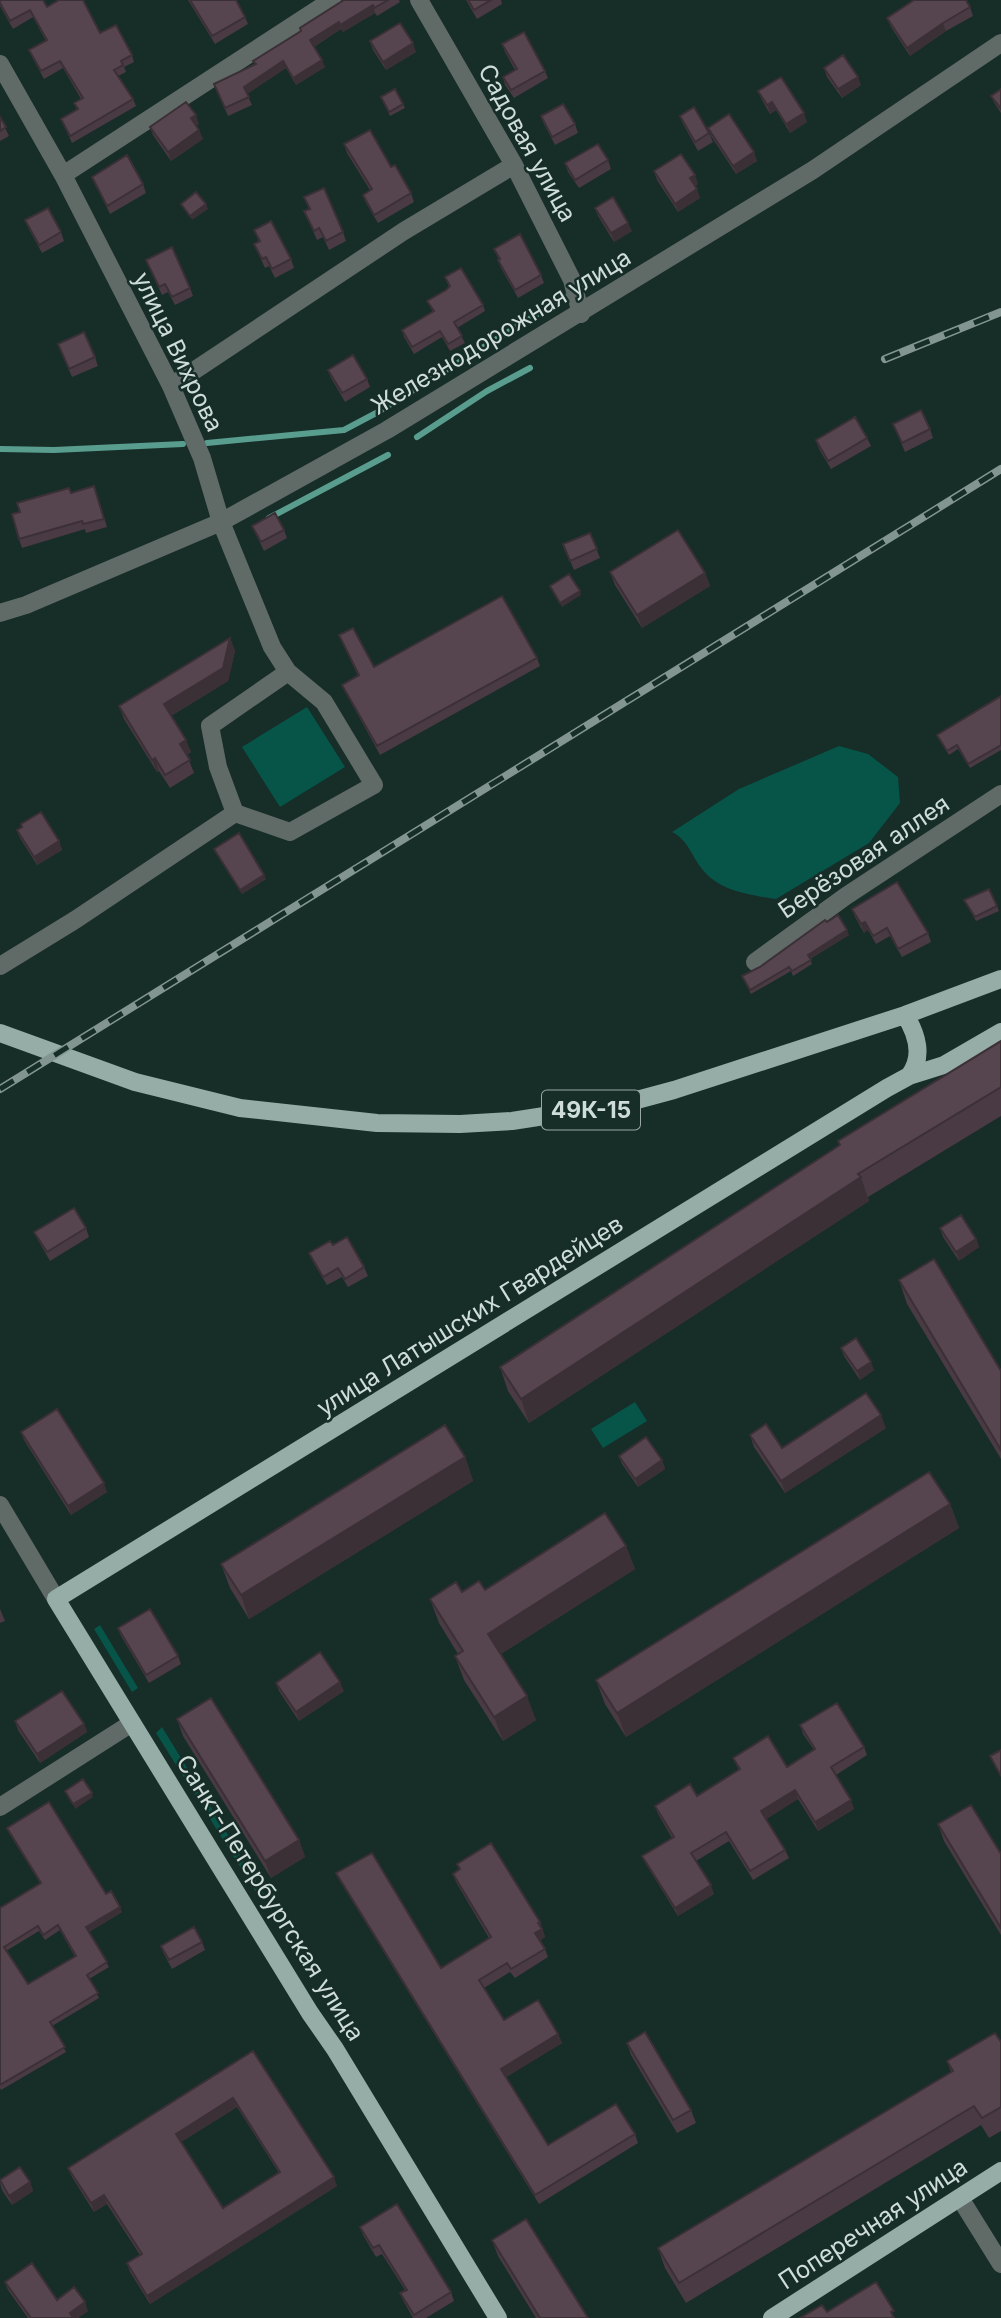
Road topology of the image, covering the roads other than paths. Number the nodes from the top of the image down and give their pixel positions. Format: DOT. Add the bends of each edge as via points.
graph roads {
  1 [pos="332,0"];
  2 [pos="419,0"];
  3 [pos="1001,43"];
  4 [pos="0,64"];
  5 [pos="7,92"];
  6 [pos="513,165"];
  7 [pos="63,176"];
  8 [pos="581,314"];
  9 [pos="171,386"];
  10 [pos="222,522"];
  11 [pos="0,613"];
  12 [pos="288,671"];
  13 [pos="1001,794"];
  14 [pos="235,813"];
  15 [pos="755,962"];
  16 [pos="0,966"];
  17 [pos="1001,979"];
  18 [pos="905,1015"];
  19 [pos="1001,1032"];
  20 [pos="0,1034"];
  21 [pos="909,1076"];
  22 [pos="0,1505"];
  23 [pos="56,1599"];
  24 [pos="132,1723"];
  25 [pos="0,1807"];
  26 [pos="1001,2171"];
  27 [pos="960,2198"];
  28 [pos="1001,2264"];
  29 [pos="498,2318"];
  30 [pos="772,2318"];
  1 -- 7 [label="street"];
  2 -- 6 [label="street, Садовая улица"];
  3 -- 8 [label="street, Железнодорожная улица" via="813,170"];
  4 -- 5 [label="street, улица Вихрова"];
  5 -- 7 [label="street, улица Вихрова"];
  6 -- 8 [label="street, Садовая улица" via="572,279"];
  6 -- 9 [label="street" via="404,231"];
  7 -- 9 [label="street, улица Вихрова"];
  8 -- 10 [label="street, Железнодорожная улица"];
  9 -- 10 [label="street, улица Вихрова" via="202,458"];
  10 -- 11 [label="street, Железнодорожная улица"];
  10 -- 12 [label="street, улица Вихрова" via="272,647"];
  12 -- 14 [label="street" via="210,726 218,767"];
  12 -- 14 [label="street" via="324,702 374,785 290,832"];
  13 -- 15 [label="street, Берёзовая аллея"];
  14 -- 16 [label="street"];
  17 -- 18 [label="main road, 49К-15"];
  18 -- 20 [label="main road, 49К-15" via="622,1104 460,1124 377,1123 240,1108 135,1082"];
  18 -- 21 [label="main road" via="917,1041 916,1062"];
  19 -- 21 [label="main road, улица Латышских Гвардейцев" via="944,1065"];
  21 -- 23 [label="main road, улица Латышских Гвардейцев"];
  22 -- 23 [label="street, Санкт-Петербургская улица"];
  23 -- 24 [label="main road, Санкт-Петербургская улица"];
  24 -- 25 [label="street"];
  24 -- 29 [label="main road, Санкт-Петербургская улица"];
  26 -- 27 [label="main road, Поперечная улица"];
  27 -- 28 [label="street"];
  27 -- 30 [label="main road, Поперечная улица"];
}
